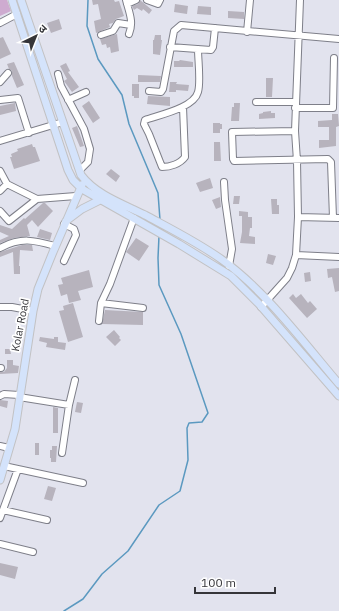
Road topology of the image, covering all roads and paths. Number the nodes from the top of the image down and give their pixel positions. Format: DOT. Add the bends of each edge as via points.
graph roads {
  1 [pos="12,0"];
  2 [pos="21,0"];
  3 [pos="136,0"];
  4 [pos="147,0"];
  5 [pos="160,0"];
  6 [pos="250,0"];
  7 [pos="300,0"];
  8 [pos="126,2"];
  9 [pos="17,14"];
  10 [pos="0,23"];
  11 [pos="132,25"];
  12 [pos="215,28"];
  13 [pos="247,32"];
  14 [pos="129,34"];
  15 [pos="100,35"];
  16 [pos="298,35"];
  17 [pos="339,40"];
  18 [pos="170,47"];
  19 [pos="198,49"];
  20 [pos="334,58"];
  21 [pos="8,73"];
  22 [pos="58,74"];
  23 [pos="0,82"];
  24 [pos="149,91"];
  25 [pos="86,92"];
  26 [pos="0,100"];
  27 [pos="68,100"];
  28 [pos="256,102"];
  29 [pos="296,105"];
  30 [pos="183,107"];
  31 [pos="63,122"];
  32 [pos="53,126"];
  33 [pos="295,131"];
  34 [pos="29,133"];
  35 [pos="0,141"];
  36 [pos="297,160"];
  37 [pos="80,170"];
  38 [pos="0,171"];
  39 [pos="339,176"];
  40 [pos="332,177"];
  41 [pos="85,180"];
  42 [pos="224,182"];
  43 [pos="7,184"];
  44 [pos="80,188"];
  45 [pos="0,191"];
  46 [pos="76,196"];
  47 [pos="37,198"];
  48 [pos="100,200"];
  49 [pos="0,211"];
  50 [pos="298,217"];
  51 [pos="134,218"];
  52 [pos="336,218"];
  53 [pos="65,223"];
  54 [pos="55,246"];
  55 [pos="0,248"];
  56 [pos="296,255"];
  57 [pos="339,257"];
  58 [pos="64,261"];
  59 [pos="229,266"];
  60 [pos="267,301"];
  61 [pos="101,303"];
  62 [pos="0,307"];
  63 [pos="261,307"];
  64 [pos="143,308"];
  65 [pos="32,311"];
  66 [pos="99,321"];
  67 [pos="75,380"];
  68 [pos="339,384"];
  69 [pos="0,396"];
  70 [pos="19,396"];
  71 [pos="339,396"];
  72 [pos="69,406"];
  73 [pos="0,446"];
  74 [pos="9,448"];
  75 [pos="62,453"];
  76 [pos="4,466"];
  77 [pos="18,469"];
  78 [pos="0,480"];
  79 [pos="83,483"];
  80 [pos="3,510"];
  81 [pos="0,518"];
  82 [pos="47,520"];
  83 [pos="0,544"];
  84 [pos="34,552"];
  1 -- 9 [label="main road"];
  2 -- 31 [label="main road"];
  3 -- 8 [label="street"];
  4 -- 5 [label="street" via="158,4"];
  6 -- 13 [label="street"];
  7 -- 16 [label="street"];
  8 -- 11 [label="street"];
  9 -- 10 [label="street"];
  9 -- 32 [label="main road"];
  11 -- 14 [label="street"];
  11 -- 15 [label="street" via="118,24 113,31"];
  12 -- 13 [label="street"];
  12 -- 18 [label="street" via="181,25 174,31"];
  12 -- 19 [label="street" via="213,49"];
  13 -- 16 [label="street"];
  16 -- 17 [label="street"];
  16 -- 29 [label="street"];
  18 -- 19 [label="street"];
  18 -- 24 [label="street" via="163,89 161,92"];
  19 -- 30 [label="street" via="198,93"];
  20 -- 29 [label="street" via="333,108"];
  21 -- 23 [label="street"];
  22 -- 27 [label="street"];
  25 -- 27 [label="street"];
  26 -- 34 [label="street" via="18,98"];
  27 -- 37 [label="street" via="84,129 90,149 88,162"];
  28 -- 29 [label="street"];
  29 -- 33 [label="street"];
  30 -- 30 [label="street" via="144,122 162,167 180,162 184,157"];
  31 -- 32 [label="street"];
  31 -- 37 [label="main road"];
  32 -- 34 [label="street"];
  32 -- 44 [label="main road" via="68,170"];
  33 -- 36 [label="street"];
  33 -- 36 [label="street" via="232,132 233,159"];
  34 -- 35 [label="street"];
  36 -- 40 [label="street" via="328,159 331,162"];
  36 -- 50 [label="street"];
  37 -- 41 [label="main road"];
  38 -- 43 [label="street"];
  39 -- 40 [label="street"];
  40 -- 52 [label="street"];
  41 -- 44 [label="main road, Kolar Road"];
  41 -- 59 [label="main road" via="102,193 199,245"];
  42 -- 59 [label="street" via="232,249"];
  43 -- 45 [label="street"];
  43 -- 47 [label="street"];
  44 -- 46 [label="main road, Kolar Road"];
  44 -- 48 [label="main road"];
  46 -- 47 [label="street"];
  46 -- 53 [label="main road, Kolar Road"];
  47 -- 49 [label="street" via="11,221"];
  48 -- 51 [label="main road"];
  48 -- 53 [label="main road" via="82,209"];
  50 -- 52 [label="street"];
  50 -- 56 [label="street"];
  51 -- 61 [label="street"];
  51 -- 63 [label="main road" via="225,271"];
  53 -- 54 [label="main road, Kolar Road"];
  53 -- 58 [label="street" via="74,229 76,235"];
  54 -- 55 [label="street" via="27,240"];
  54 -- 65 [label="main road, Kolar Road"];
  56 -- 57 [label="street"];
  56 -- 60 [label="street" via="287,278"];
  59 -- 60 [label="main road"];
  60 -- 63 [label="street"];
  60 -- 68 [label="main road"];
  61 -- 64 [label="street"];
  61 -- 66 [label="street"];
  62 -- 65 [label="street"];
  63 -- 71 [label="main road"];
  65 -- 70 [label="main road, Kolar Road"];
  67 -- 72 [label="street"];
  69 -- 70 [label="street"];
  70 -- 72 [label="street"];
  70 -- 74 [label="main road, Kolar Road"];
  72 -- 75 [label="street"];
  73 -- 74 [label="street"];
  74 -- 76 [label="main road, Kolar Road"];
  76 -- 77 [label="street"];
  76 -- 78 [label="main road, Kolar Road"];
  77 -- 79 [label="street"];
  77 -- 80 [label="street"];
  80 -- 81 [label="street"];
  80 -- 82 [label="street"];
  83 -- 84 [label="street"];
}
